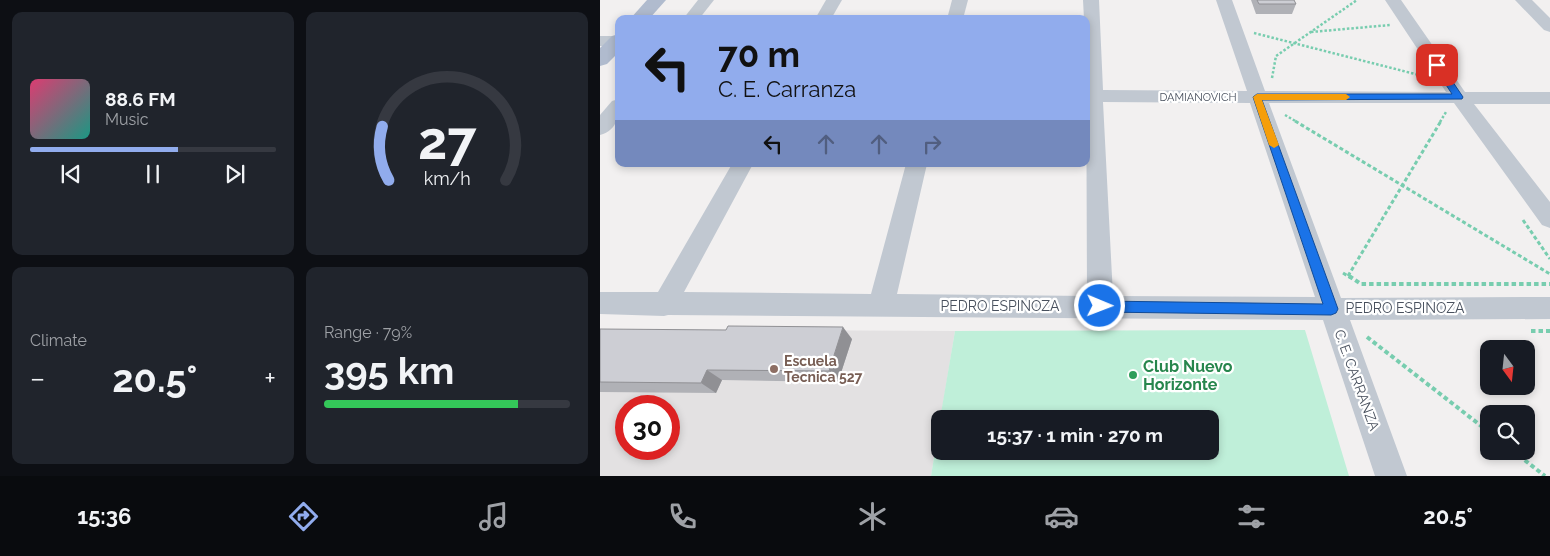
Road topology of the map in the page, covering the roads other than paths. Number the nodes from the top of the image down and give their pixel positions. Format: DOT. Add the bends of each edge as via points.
graph roads {
  1 [pos="658,0"];
  2 [pos="706,0"];
  3 [pos="834,0"];
  4 [pos="960,0"];
  5 [pos="1091,0"];
  6 [pos="1224,0"];
  7 [pos="1393,0"];
  8 [pos="1523,0"];
  9 [pos="643,15"];
  10 [pos="694,15"];
  11 [pos="825,15"];
  12 [pos="956,15"];
  13 [pos="1550,27"];
  14 [pos="612,41"];
  15 [pos="600,60"];
  16 [pos="1264,89"];
  17 [pos="1090,96"];
  18 [pos="1459,97"];
  19 [pos="1550,98"];
  20 [pos="613,100"];
  21 [pos="600,128"];
  22 [pos="740,167"];
  23 [pos="916,167"];
  24 [pos="1550,219"];
  25 [pos="600,303"];
  26 [pos="664,305"];
  27 [pos="881,305"];
  28 [pos="1100,306"];
  29 [pos="1550,308"];
  30 [pos="1331,309"];
  31 [pos="1391,476"];
  1 -- 9 [label="main road"];
  2 -- 10 [label="street"];
  3 -- 11 [label="street"];
  4 -- 12 [label="street"];
  5 -- 17 [label="street"];
  6 -- 16 [label="street, C. E. CARRANZA"];
  7 -- 18 [label="street"];
  8 -- 13 [label="street"];
  14 -- 15 [label="main road"];
  16 -- 17 [label="street, DAMIANOVICH"];
  16 -- 18 [label="street, DAMIANOVICH"];
  16 -- 30 [label="street, C. E. CARRANZA"];
  17 -- 28 [label="street"];
  18 -- 19 [label="street, DAMIANOVICH"];
  18 -- 24 [label="street"];
  20 -- 21 [label="street"];
  22 -- 26 [label="street"];
  23 -- 27 [label="street"];
  25 -- 26 [label="street, PEDRO ESPINOZA"];
  26 -- 27 [label="street, PEDRO ESPINOZA"];
  27 -- 28 [label="street, PEDRO ESPINOZA"];
  28 -- 30 [label="street, PEDRO ESPINOZA"];
  29 -- 30 [label="street, PEDRO ESPINOZA"];
  30 -- 31 [label="street, C. E. CARRANZA"];
}
